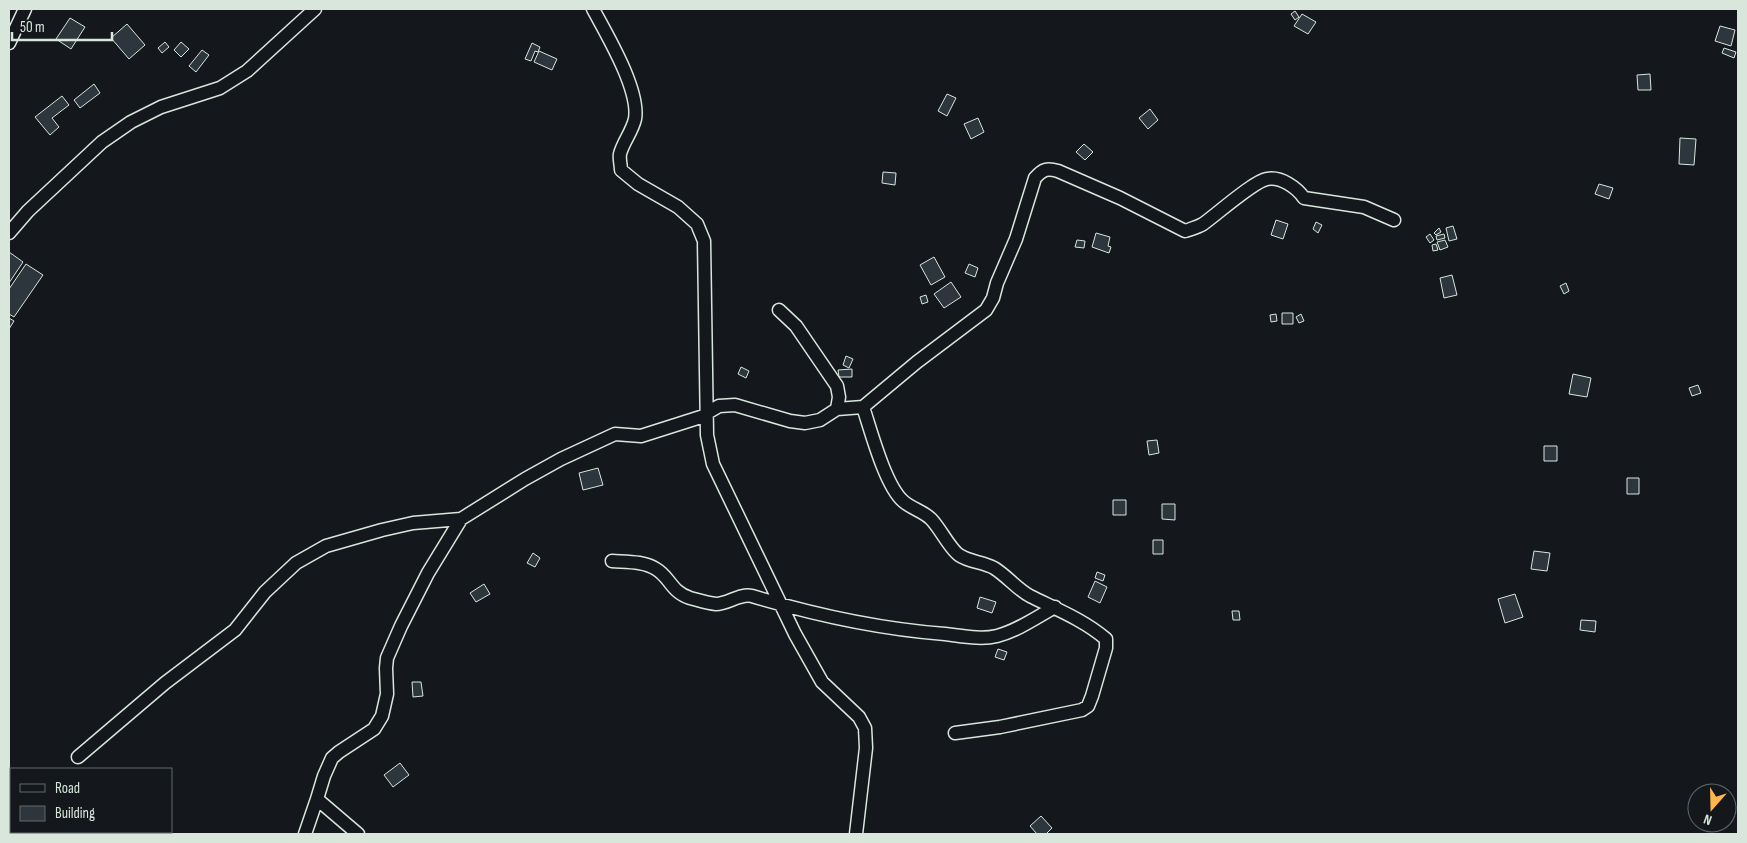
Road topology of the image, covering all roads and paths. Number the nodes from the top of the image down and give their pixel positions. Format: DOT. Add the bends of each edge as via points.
graph roads {
  1 [pos="25,9"];
  2 [pos="315,9"];
  3 [pos="593,9"];
  4 [pos="9,42"];
  5 [pos="1394,220"];
  6 [pos="9,233"];
  7 [pos="779,310"];
  8 [pos="863,407"];
  9 [pos="837,409"];
  10 [pos="707,414"];
  11 [pos="461,519"];
  12 [pos="612,561"];
  13 [pos="781,605"];
  14 [pos="1055,607"];
  15 [pos="955,733"];
  16 [pos="78,757"];
  17 [pos="318,799"];
  18 [pos="305,834"];
  19 [pos="358,834"];
  20 [pos="856,834"];
  1 -- 4 [label="street"];
  2 -- 6 [label="street" via="247,72 220,88 161,107 102,142"];
  3 -- 10 [label="street" via="627,78 635,104 635,118 620,155 621,170 678,207 697,224 704,241"];
  5 -- 8 [label="street" via="1364,207 1304,198 1298,190 1279,180 1267,179 1202,225 1185,231 1120,198 1048,168 1035,178 1016,239 986,310"];
  7 -- 9 [label="street" via="796,326 837,386"];
  8 -- 9 [label="street"];
  8 -- 14 [label="street" via="879,456 902,500 933,521 956,553 995,569 1028,595"];
  9 -- 10 [label="street" via="820,420 804,423 735,405 718,406"];
  10 -- 11 [label="street" via="641,436 615,434 561,459"];
  10 -- 13 [label="street" via="712,464"];
  11 -- 16 [label="street" via="413,523 349,538 326,546 296,563 265,592 235,630"];
  11 -- 17 [label="street" via="428,573 387,658 387,694 382,716 374,729 332,758"];
  12 -- 13 [label="street" via="657,569 674,590 702,601 716,604 750,596"];
  13 -- 14 [label="street" via="892,628 986,637 1009,631"];
  13 -- 20 [label="street" via="822,682 859,717 865,728 866,748"];
  14 -- 15 [label="street" via="1106,640 1088,706 1000,727"];
  17 -- 18 [label="street"];
  17 -- 19 [label="street"];
}
